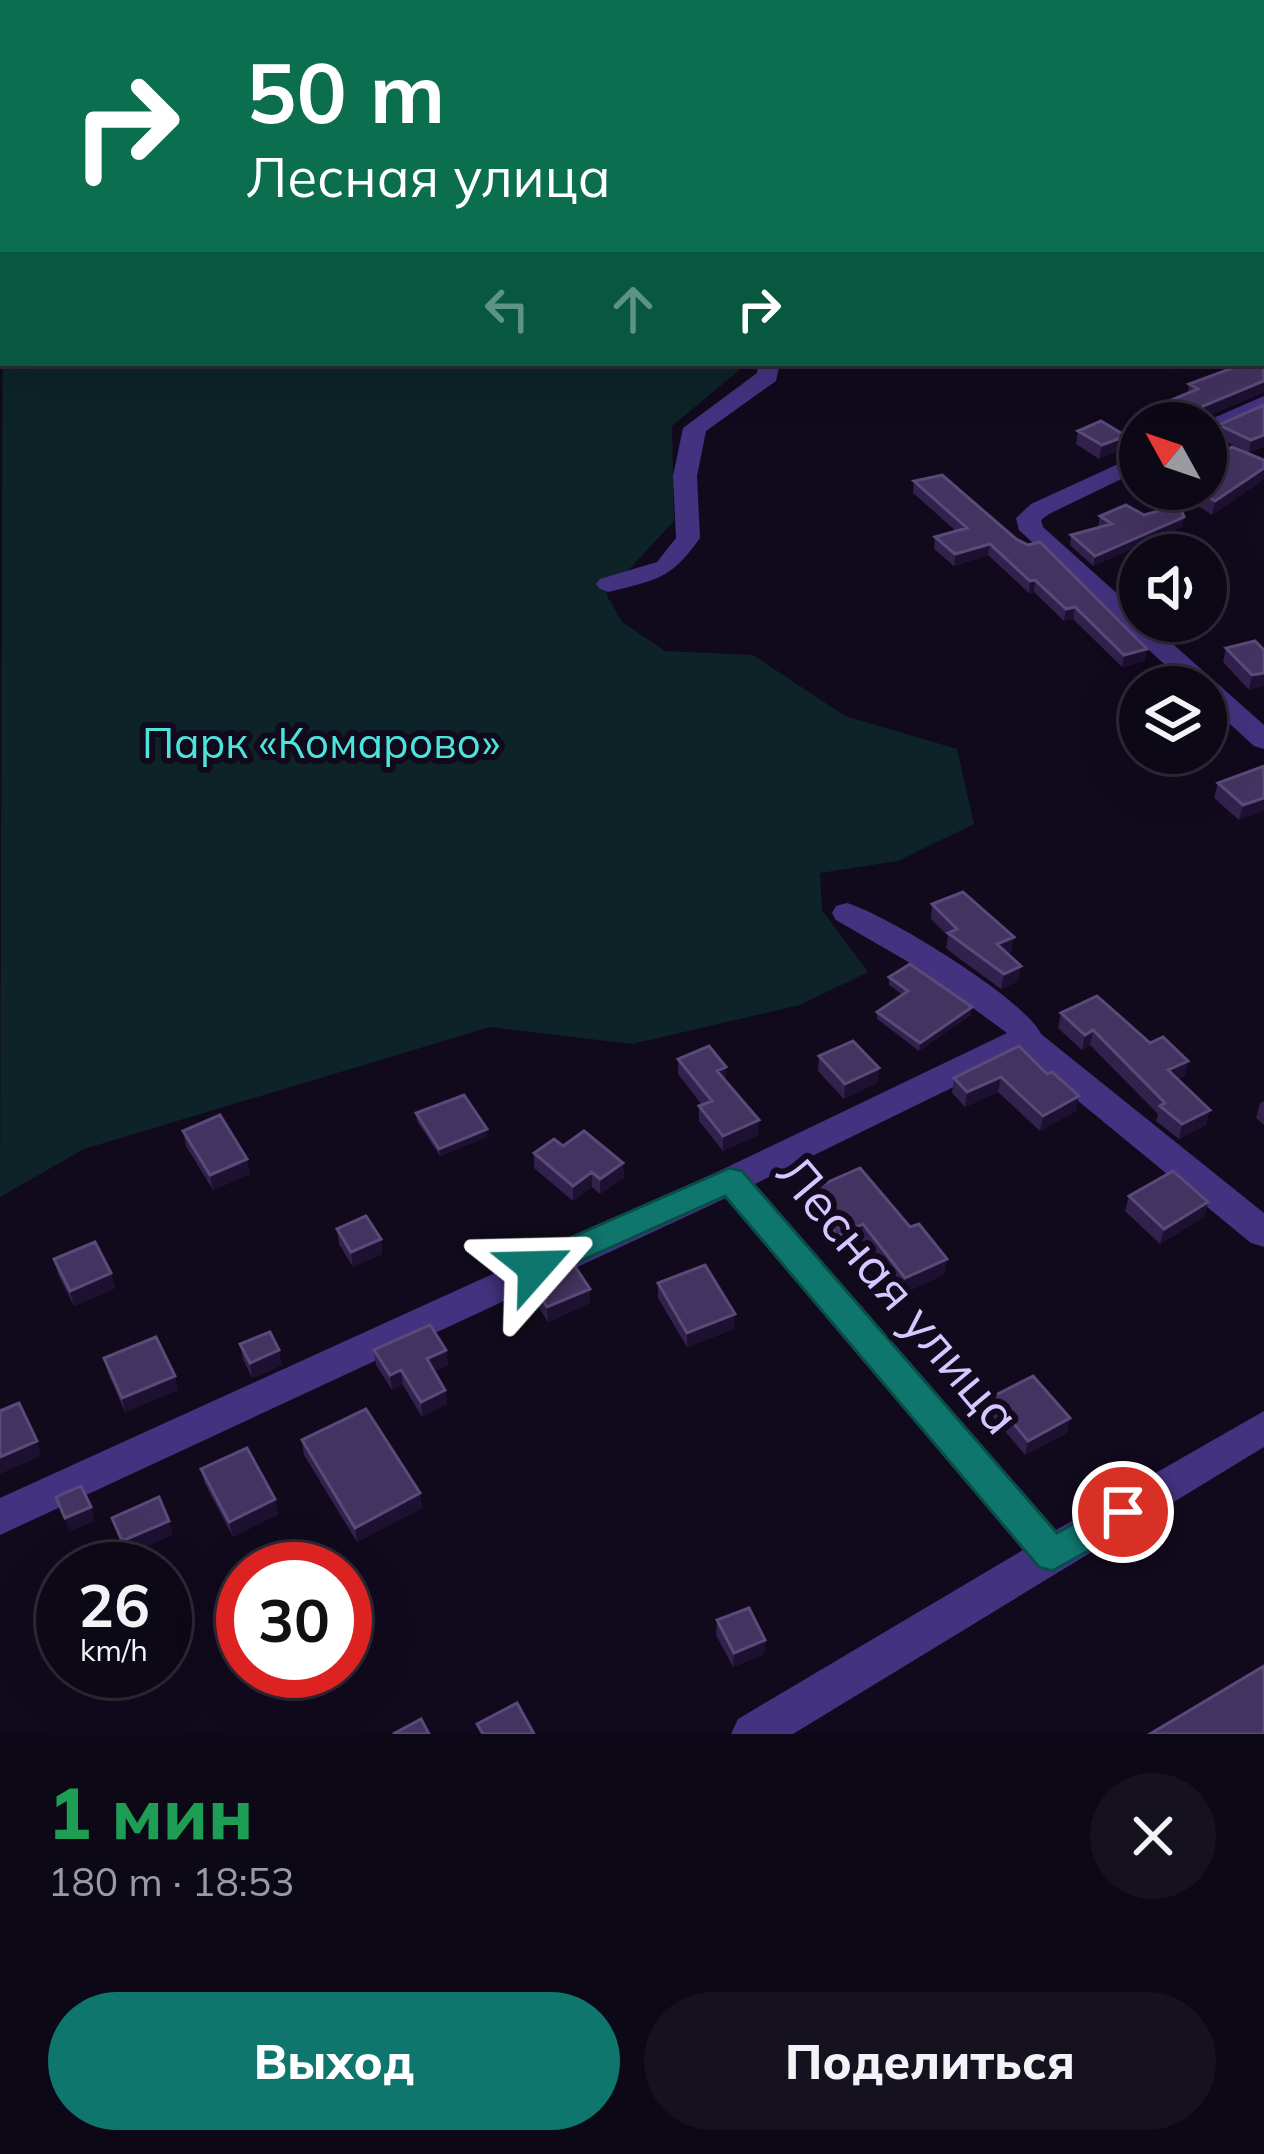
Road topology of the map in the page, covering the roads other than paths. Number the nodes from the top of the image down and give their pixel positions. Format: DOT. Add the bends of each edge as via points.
graph roads {
  1 [pos="769,366"];
  2 [pos="1264,403"];
  3 [pos="1227,420"];
  4 [pos="1119,471"];
  5 [pos="609,584"];
  6 [pos="1264,700"];
  7 [pos="1232,708"];
  8 [pos="1264,740"];
  9 [pos="847,913"];
  10 [pos="1025,1038"];
  11 [pos="730,1180"];
  12 [pos="1264,1233"];
  13 [pos="1264,1427"];
  14 [pos="0,1516"];
  15 [pos="1052,1555"];
  16 [pos="753,1734"];
  1 -- 5 [label="street" via="768,376 695,428 685,476 688,538 666,567"];
  2 -- 3 [label="street"];
  4 -- 7 [label="street" via="1040,509 1028,518 1031,530"];
  6 -- 7 [label="street"];
  7 -- 8 [label="street"];
  9 -- 10 [label="street" via="1020,1024"];
  10 -- 11 [label="street, Лесная улица"];
  10 -- 12 [label="street"];
  11 -- 14 [label="street"];
  11 -- 15 [label="street, Лесная улица"];
  13 -- 15 [label="street"];
  15 -- 16 [label="street"];
}
